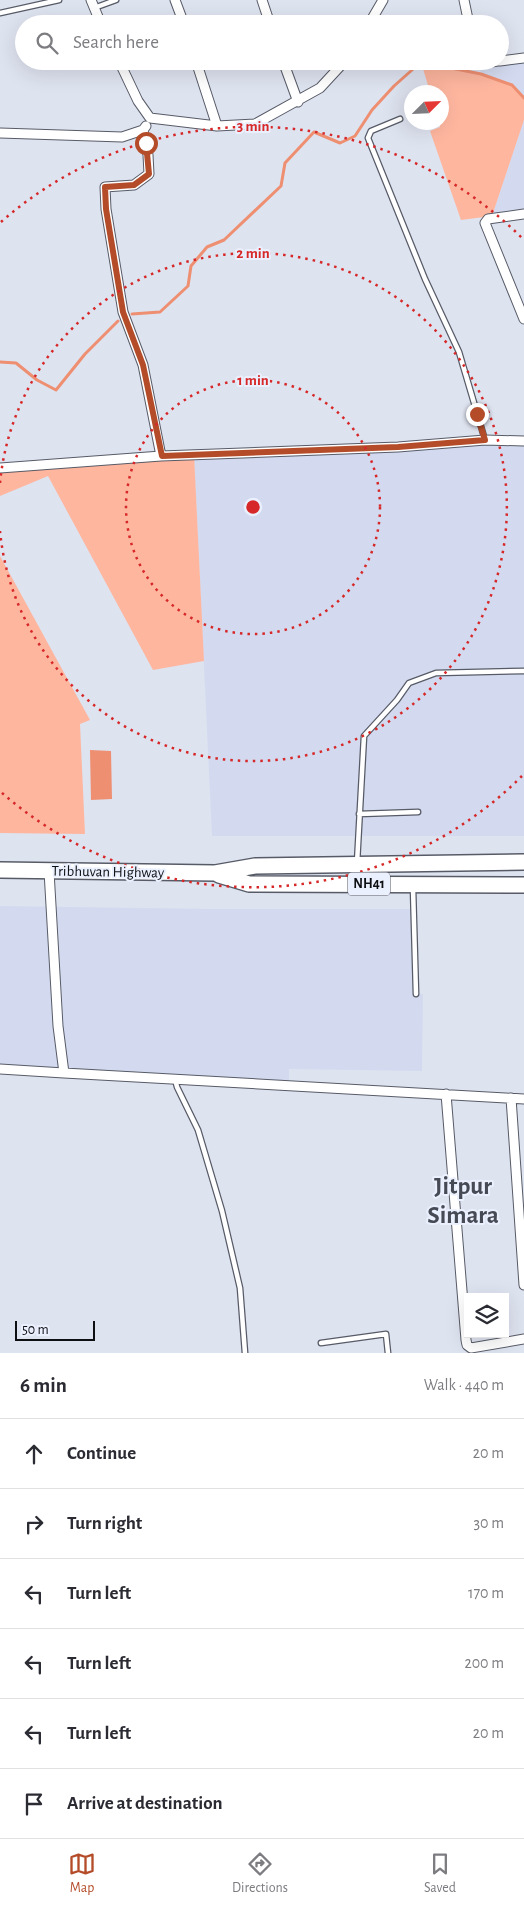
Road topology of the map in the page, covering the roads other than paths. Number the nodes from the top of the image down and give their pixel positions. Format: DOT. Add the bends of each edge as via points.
graph roads {
  1 [pos="59,0"];
  2 [pos="116,0"];
  3 [pos="175,0"];
  4 [pos="262,0"];
  5 [pos="383,0"];
  6 [pos="464,0"];
  7 [pos="93,4"];
  8 [pos="0,13"];
  9 [pos="181,15"];
  10 [pos="267,15"];
  11 [pos="374,15"];
  12 [pos="467,15"];
  13 [pos="524,58"];
  14 [pos="509,60"];
  15 [pos="123,70"];
  16 [pos="199,70"];
  17 [pos="286,70"];
  18 [pos="337,70"];
  19 [pos="298,102"];
  20 [pos="150,118"];
  21 [pos="400,119"];
  22 [pos="216,126"];
  23 [pos="143,130"];
  24 [pos="0,133"];
  25 [pos="524,214"];
  26 [pos="524,319"];
  27 [pos="485,440"];
  28 [pos="524,441"];
  29 [pos="162,456"];
  30 [pos="0,468"];
  31 [pos="524,671"];
  32 [pos="418,812"];
  33 [pos="359,814"];
  34 [pos="524,862"];
  35 [pos="356,865"];
  36 [pos="0,870"];
  37 [pos="49,870"];
  38 [pos="216,874"];
  39 [pos="413,884"];
  40 [pos="524,885"];
  41 [pos="416,994"];
  42 [pos="0,1069"];
  43 [pos="64,1073"];
  44 [pos="175,1079"];
  45 [pos="446,1094"];
  46 [pos="511,1098"];
  47 [pos="524,1099"];
  48 [pos="524,1285"];
  49 [pos="524,1339"];
  50 [pos="321,1343"];
  51 [pos="245,1353"];
  52 [pos="388,1353"];
  1 -- 8 [label="lane"];
  2 -- 7 [label="lane"];
  3 -- 9 [label="street"];
  4 -- 10 [label="street"];
  5 -- 11 [label="street"];
  6 -- 12 [label="street"];
  13 -- 14 [label="street"];
  15 -- 20 [label="street"];
  16 -- 22 [label="street"];
  17 -- 19 [label="street"];
  18 -- 19 [label="street" via="320,88"];
  19 -- 22 [label="street" via="255,124"];
  20 -- 22 [label="street"];
  20 -- 23 [label="street"];
  21 -- 27 [label="lane" via="371,131 368,138 425,279 459,352"];
  23 -- 24 [label="street" via="122,137"];
  23 -- 29 [label="street" via="149,174 134,185 105,187 106,209 123,312 143,365"];
  25 -- 26 [label="street" via="488,219 485,223"];
  27 -- 28 [label="street"];
  27 -- 29 [label="street" via="398,447"];
  29 -- 30 [label="street"];
  31 -- 33 [label="lane" via="436,673 409,683 364,736"];
  32 -- 33 [label="lane"];
  33 -- 35 [label="lane"];
  34 -- 35 [label="highway, NH41"];
  35 -- 38 [label="highway, NH41" via="255,866"];
  36 -- 37 [label="highway, Tribhuvan Highway / NH41"];
  37 -- 38 [label="highway, Tribhuvan Highway / NH41"];
  37 -- 43 [label="street" via="58,1026"];
  38 -- 39 [label="highway, NH41" via="249,884"];
  39 -- 40 [label="highway, NH41"];
  39 -- 41 [label="lane"];
  42 -- 43 [label="street"];
  43 -- 44 [label="street"];
  44 -- 45 [label="street"];
  44 -- 51 [label="lane" via="198,1130 222,1211 240,1288"];
  45 -- 46 [label="street"];
  45 -- 49 [label="street" via="467,1344 472,1348"];
  46 -- 47 [label="street"];
  46 -- 48 [label="street"];
  50 -- 52 [label="lane" via="386,1334"];
}
